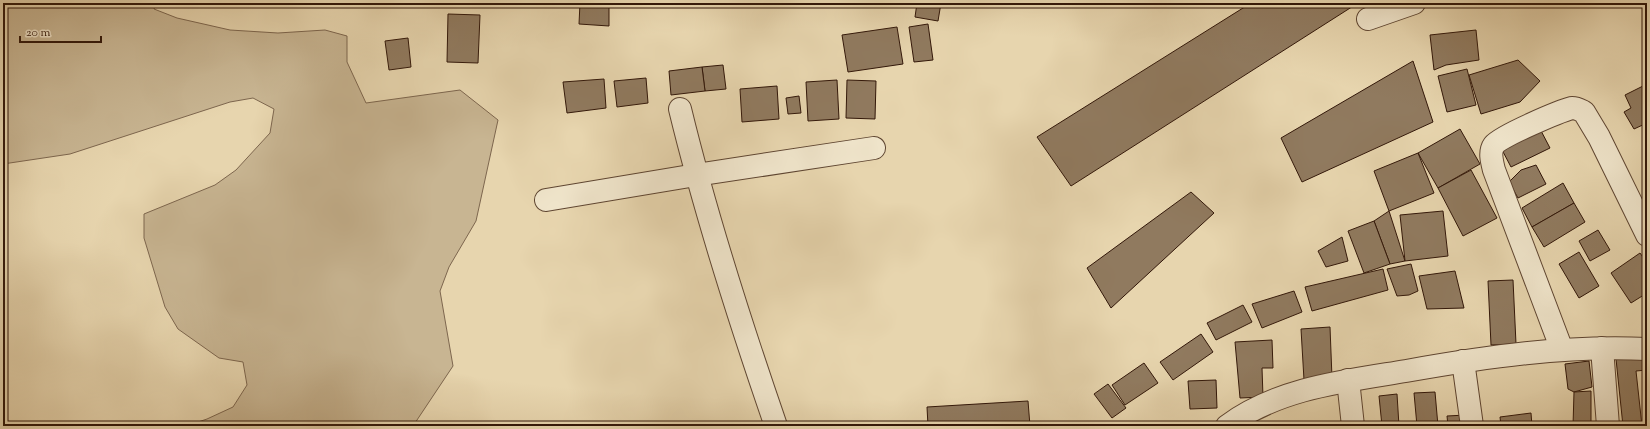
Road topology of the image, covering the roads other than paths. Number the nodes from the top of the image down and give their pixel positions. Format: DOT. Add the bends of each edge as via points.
graph roads {
  1 [pos="1414,3"];
  2 [pos="1368,19"];
  3 [pos="680,109"];
  4 [pos="874,148"];
  5 [pos="696,175"];
  6 [pos="546,200"];
  7 [pos="1647,235"];
  8 [pos="1602,348"];
  9 [pos="1647,349"];
  10 [pos="1562,350"];
  11 [pos="1463,361"];
  12 [pos="1348,380"];
  13 [pos="1255,417"];
  14 [pos="776,426"];
  15 [pos="1228,426"];
  16 [pos="1353,426"];
  17 [pos="1472,426"];
  18 [pos="1608,426"];
  1 -- 2 [label="street"];
  3 -- 5 [label="street"];
  4 -- 5 [label="street"];
  5 -- 6 [label="street"];
  5 -- 14 [label="street" via="741,326"];
  7 -- 10 [label="street" via="1584,112 1574,108 1512,134 1495,144 1492,151 1494,170"];
  8 -- 9 [label="street"];
  8 -- 10 [label="street"];
  8 -- 18 [label="street"];
  10 -- 11 [label="street"];
  11 -- 12 [label="street"];
  11 -- 17 [label="street"];
  12 -- 13 [label="street" via="1300,392"];
  12 -- 16 [label="street"];
  13 -- 15 [label="street"];
}
